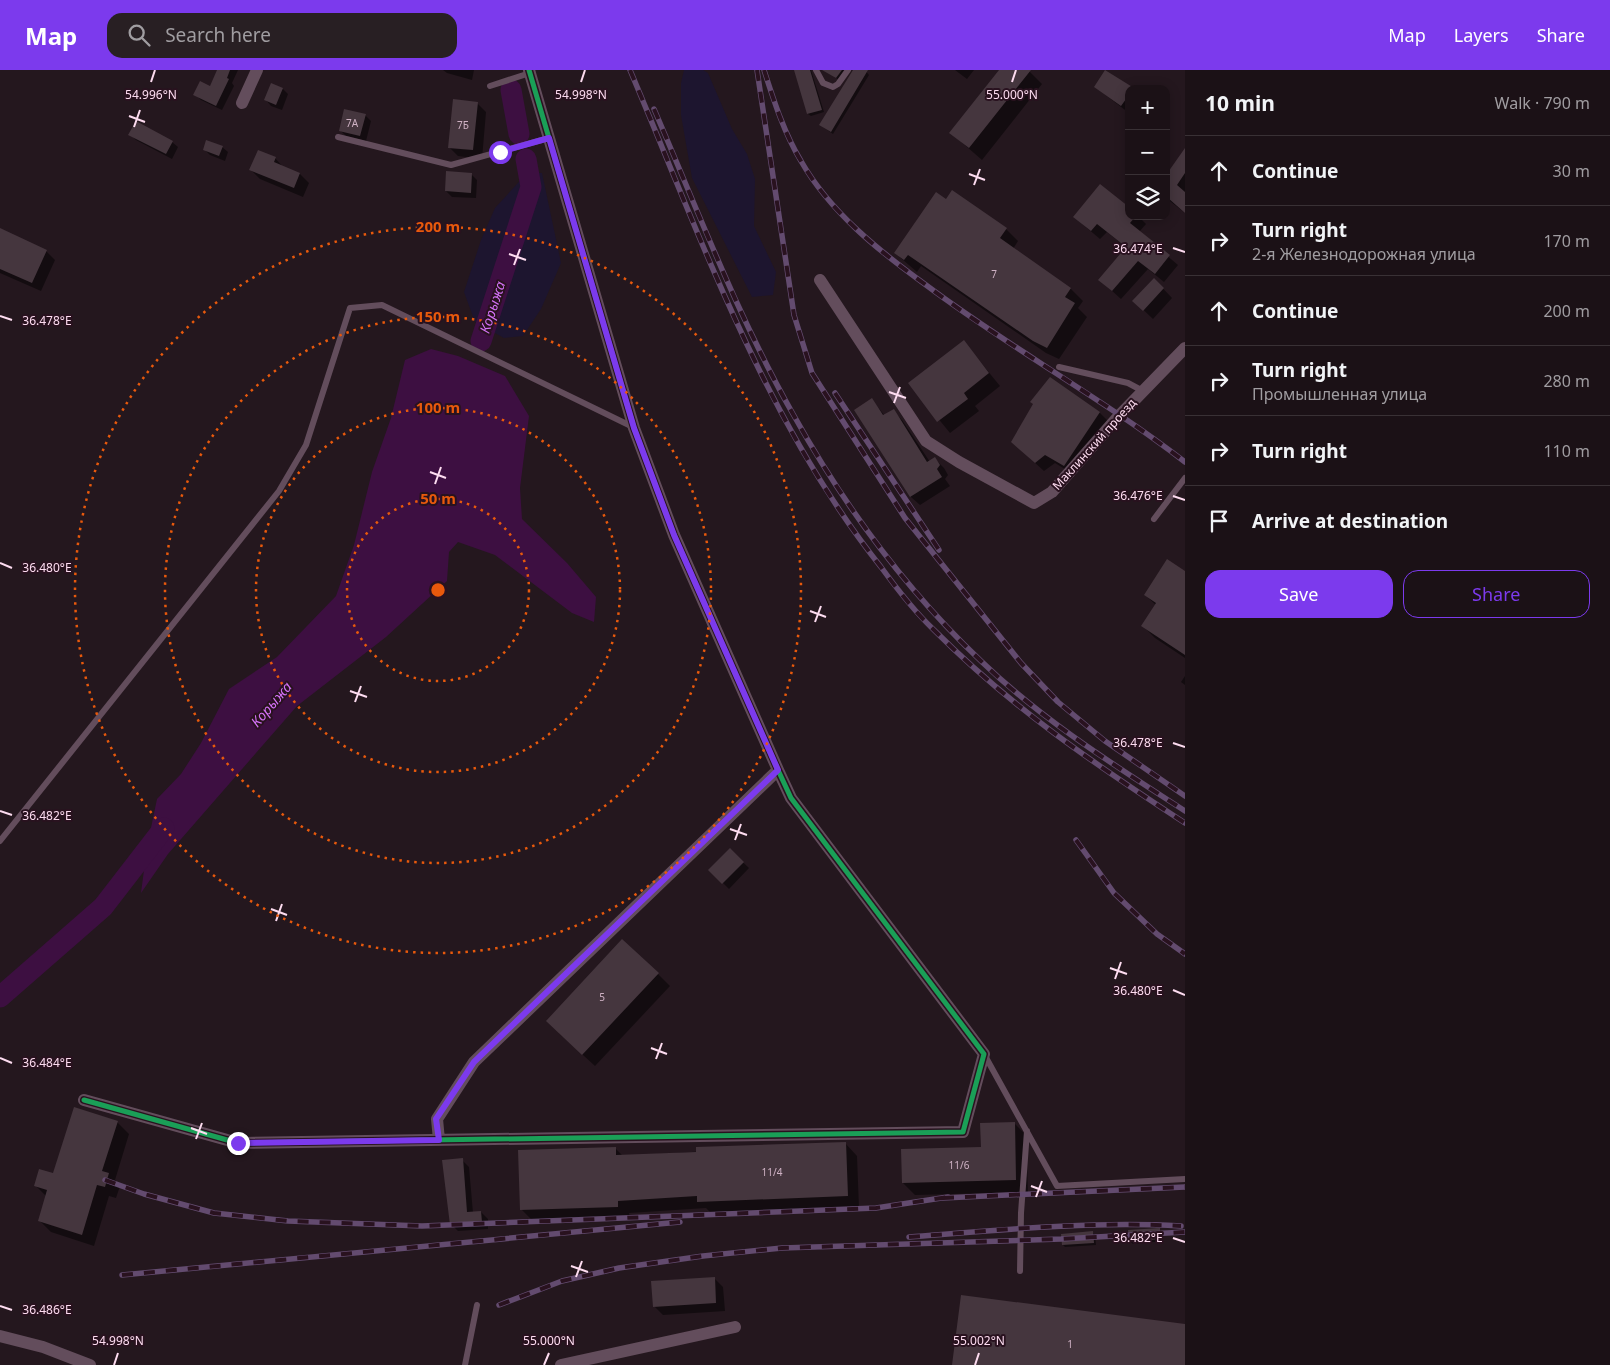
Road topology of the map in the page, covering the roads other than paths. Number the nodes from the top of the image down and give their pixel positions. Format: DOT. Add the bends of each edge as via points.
graph roads {
  1 [pos="257,70"];
  2 [pos="816,70"];
  3 [pos="848,70"];
  4 [pos="530,71"];
  5 [pos="490,86"];
  6 [pos="242,103"];
  7 [pos="338,137"];
  8 [pos="549,138"];
  9 [pos="820,280"];
  10 [pos="1185,348"];
  11 [pos="1059,367"];
  12 [pos="1143,391"];
  13 [pos="634,428"];
  14 [pos="1185,478"];
  15 [pos="1154,519"];
  16 [pos="778,770"];
  17 [pos="0,841"];
  18 [pos="984,1054"];
  19 [pos="84,1100"];
  20 [pos="1027,1130"];
  21 [pos="439,1140"];
  22 [pos="1185,1179"];
  23 [pos="1020,1271"];
  24 [pos="477,1305"];
  25 [pos="735,1327"];
  26 [pos="0,1336"];
  27 [pos="90,1365"];
  28 [pos="465,1365"];
  29 [pos="561,1365"];
  1 -- 6 [label="street"];
  2 -- 3 [label="lane" via="822,83 833,87"];
  4 -- 5 [label="lane"];
  4 -- 8 [label="street"];
  7 -- 8 [label="lane" via="451,165"];
  8 -- 13 [label="street"];
  9 -- 12 [label="street, Маклинский проезд" via="926,441 1034,503 1052,492"];
  10 -- 12 [label="street, Маклинский проезд"];
  11 -- 12 [label="lane" via="1128,383"];
  13 -- 16 [label="street" via="674,535"];
  13 -- 17 [label="lane" via="382,305 350,308 306,445 279,492"];
  14 -- 15 [label="lane"];
  16 -- 18 [label="street" via="791,798"];
  16 -- 21 [label="street" via="474,1062 436,1119"];
  18 -- 20 [label="lane"];
  18 -- 21 [label="street" via="963,1132"];
  19 -- 21 [label="street" via="238,1143"];
  20 -- 22 [label="lane" via="1057,1186"];
  20 -- 23 [label="lane"];
  24 -- 28 [label="lane"];
  25 -- 29 [label="street"];
  26 -- 27 [label="street" via="43,1347"];
}
